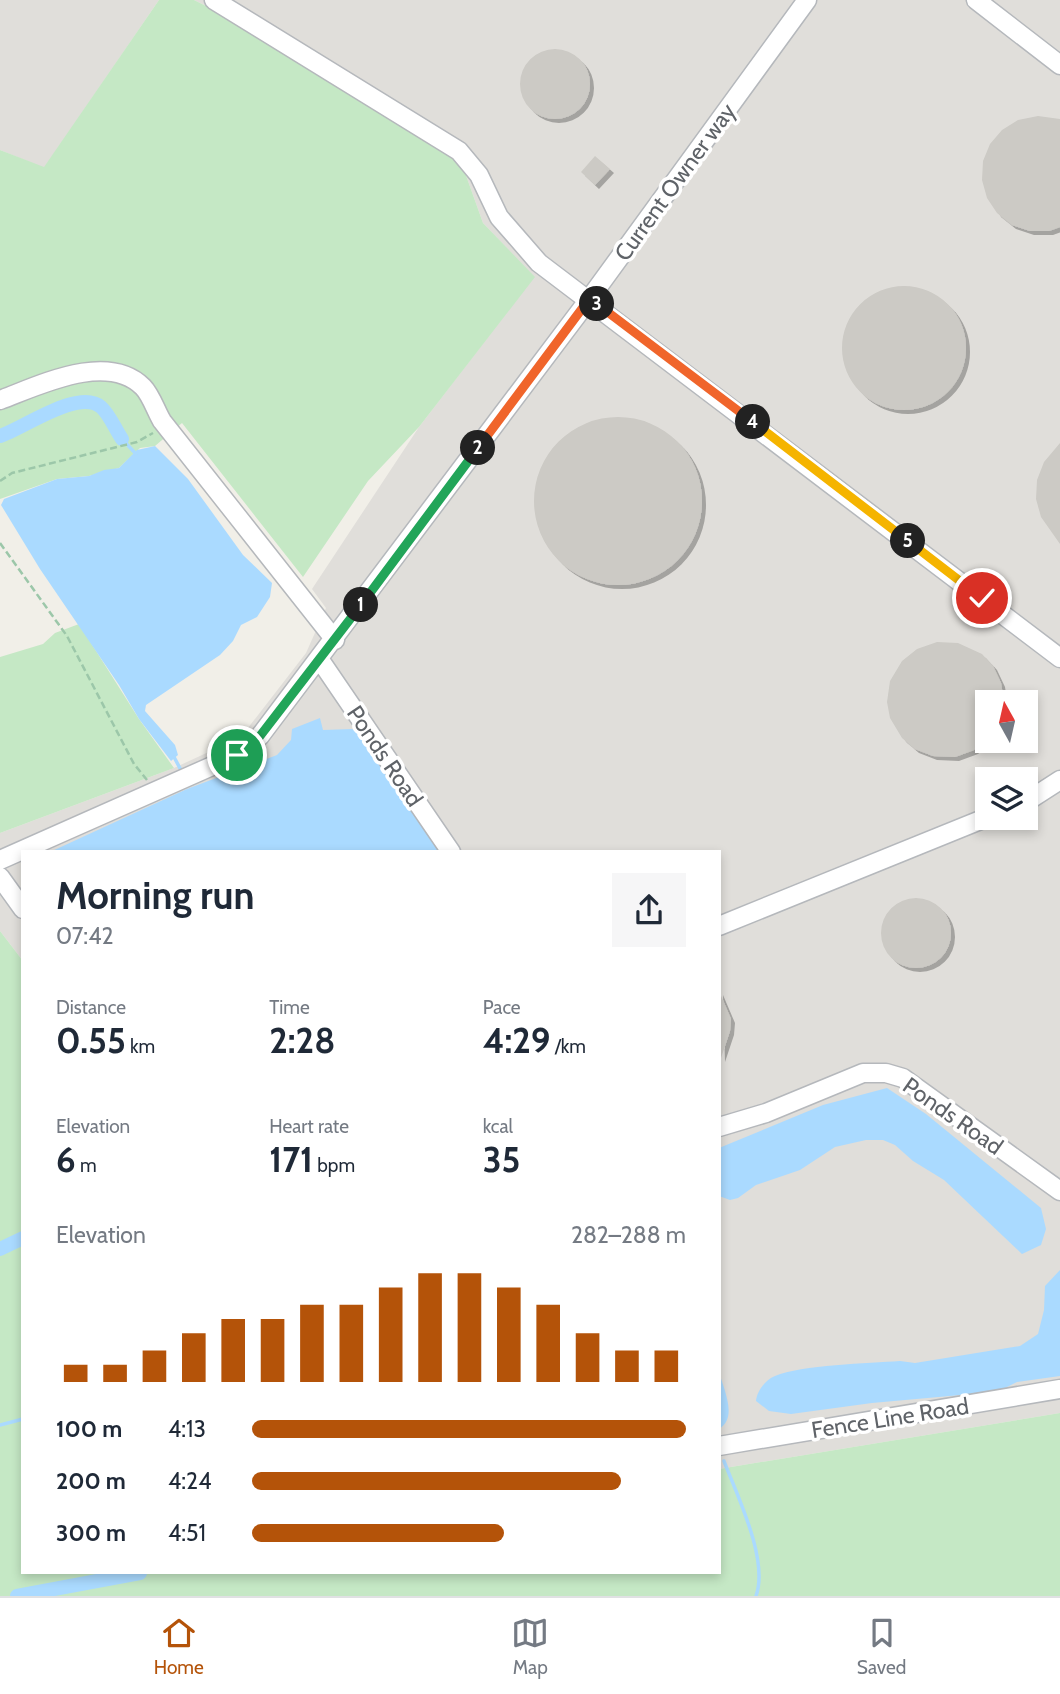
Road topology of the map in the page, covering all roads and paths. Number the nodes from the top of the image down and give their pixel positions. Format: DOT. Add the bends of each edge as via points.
graph roads {
  1 [pos="214,0"];
  2 [pos="807,0"];
  3 [pos="976,0"];
  4 [pos="1060,65"];
  5 [pos="590,298"];
  6 [pos="0,400"];
  7 [pos="162,421"];
  8 [pos="0,481"];
  9 [pos="0,543"];
  10 [pos="335,640"];
  11 [pos="1060,658"];
  12 [pos="320,660"];
  13 [pos="1060,780"];
  14 [pos="156,791"];
  15 [pos="1038,794"];
  16 [pos="975,822"];
  17 [pos="23,850"];
  18 [pos="450,850"];
  19 [pos="21,851"];
  20 [pos="0,860"];
  21 [pos="0,877"];
  22 [pos="21,906"];
  23 [pos="721,925"];
  24 [pos="721,1126"];
  25 [pos="1060,1191"];
  26 [pos="1060,1389"];
  27 [pos="721,1446"];
  1 -- 5 [label="street" via="459,151 479,176 499,217 539,262"];
  2 -- 5 [label="street, Current Owner way"];
  3 -- 4 [label="street"];
  5 -- 10 [label="street, Current Owner way"];
  5 -- 11 [label="street"];
  6 -- 7 [label="street" via="73,373 115,373 143,387"];
  7 -- 8 [label="path" via="152,434 137,442 12,473"];
  7 -- 10 [label="street"];
  9 -- 14 [label="path" via="67,636 134,764"];
  10 -- 12 [label="street, Current Owner way"];
  12 -- 14 [label="street, Current Owner way" via="260,736 237,755"];
  12 -- 18 [label="street, Ponds Road"];
  13 -- 15 [label="street"];
  14 -- 17 [label="street, Current Owner way"];
  16 -- 23 [label="street"];
  19 -- 20 [label="street, Current Owner way"];
  21 -- 22 [label="street"];
  24 -- 25 [label="street, Ponds Road" via="863,1073 886,1073 903,1078"];
  26 -- 27 [label="street, Fence Line Road"];
}
